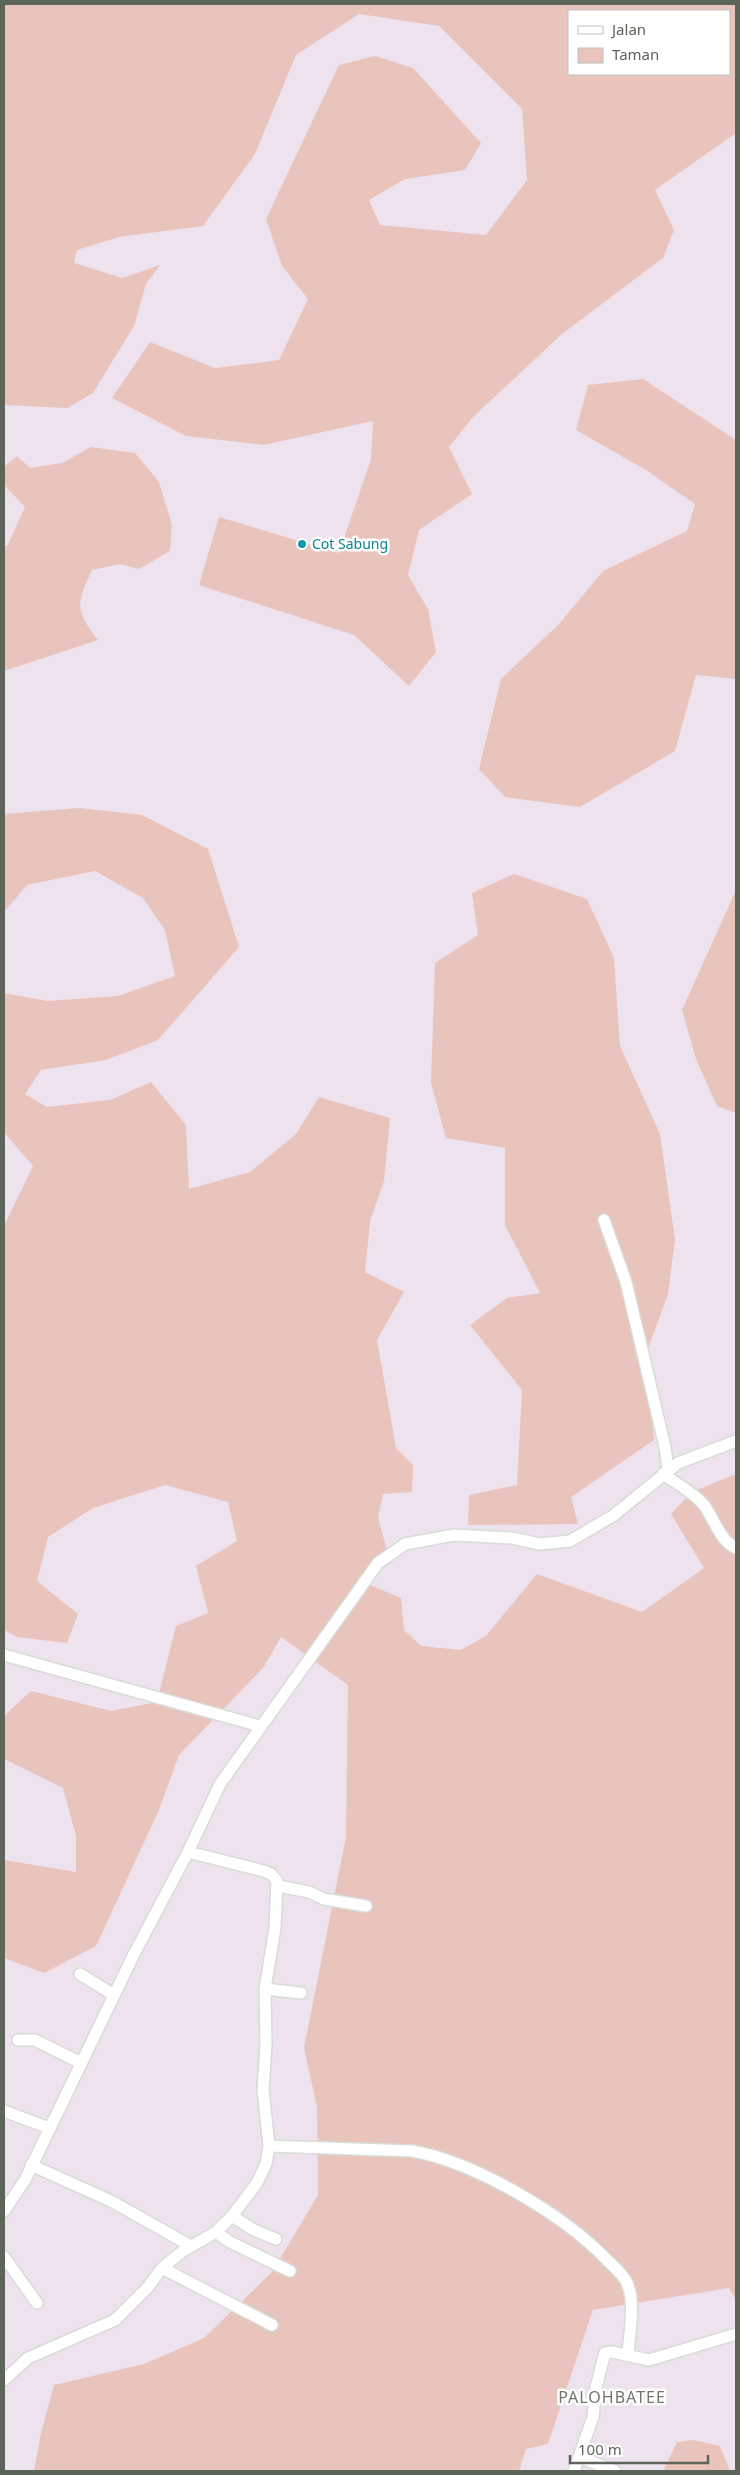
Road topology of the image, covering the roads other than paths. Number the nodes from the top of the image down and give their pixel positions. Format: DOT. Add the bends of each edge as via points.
graph roads {
  1 [pos="604,1220"];
  2 [pos="736,1441"];
  3 [pos="666,1472"];
  4 [pos="736,1548"];
  5 [pos="4,1655"];
  6 [pos="260,1726"];
  7 [pos="188,1852"];
  8 [pos="278,1886"];
  9 [pos="366,1906"];
  10 [pos="80,1974"];
  11 [pos="265,1988"];
  12 [pos="301,1993"];
  13 [pos="114,1995"];
  14 [pos="18,2040"];
  15 [pos="81,2062"];
  16 [pos="4,2111"];
  17 [pos="49,2128"];
  18 [pos="269,2146"];
  19 [pos="31,2165"];
  20 [pos="4,2211"];
  21 [pos="232,2216"];
  22 [pos="216,2232"];
  23 [pos="276,2239"];
  24 [pos="191,2246"];
  25 [pos="4,2257"];
  26 [pos="162,2268"];
  27 [pos="290,2271"];
  28 [pos="37,2303"];
  29 [pos="272,2324"];
  30 [pos="736,2334"];
  31 [pos="628,2356"];
  32 [pos="4,2380"];
  33 [pos="579,2457"];
  34 [pos="574,2471"];
  35 [pos="616,2471"];
  1 -- 3 [label="street" via="626,1282 665,1448"];
  2 -- 3 [label="street" via="693,1456"];
  3 -- 4 [label="street" via="696,1496 725,1541"];
  3 -- 6 [label="street" via="614,1515 570,1541 540,1544 512,1538 454,1535 405,1544 378,1563"];
  5 -- 6 [label="street"];
  6 -- 7 [label="street" via="220,1784"];
  7 -- 8 [label="street" via="264,1871 275,1878"];
  7 -- 13 [label="street"];
  8 -- 9 [label="street"];
  8 -- 11 [label="street"];
  10 -- 13 [label="street"];
  11 -- 12 [label="street"];
  11 -- 18 [label="street" via="263,2090"];
  13 -- 15 [label="street"];
  14 -- 15 [label="street" via="35,2040"];
  15 -- 17 [label="street"];
  16 -- 17 [label="street"];
  17 -- 19 [label="street"];
  18 -- 21 [label="street" via="266,2164 257,2183"];
  18 -- 31 [label="street" via="427,2154 499,2184 566,2222 626,2280 630,2292"];
  19 -- 20 [label="street"];
  19 -- 24 [label="street" via="111,2201"];
  21 -- 22 [label="street"];
  21 -- 23 [label="street"];
  22 -- 24 [label="street"];
  22 -- 27 [label="street"];
  24 -- 26 [label="street"];
  25 -- 28 [label="street"];
  26 -- 29 [label="street"];
  26 -- 32 [label="street" via="115,2320 28,2358"];
  30 -- 31 [label="street" via="654,2359"];
  31 -- 33 [label="street" via="608,2352 602,2356 594,2411"];
  33 -- 34 [label="street"];
  33 -- 35 [label="street"];
}
